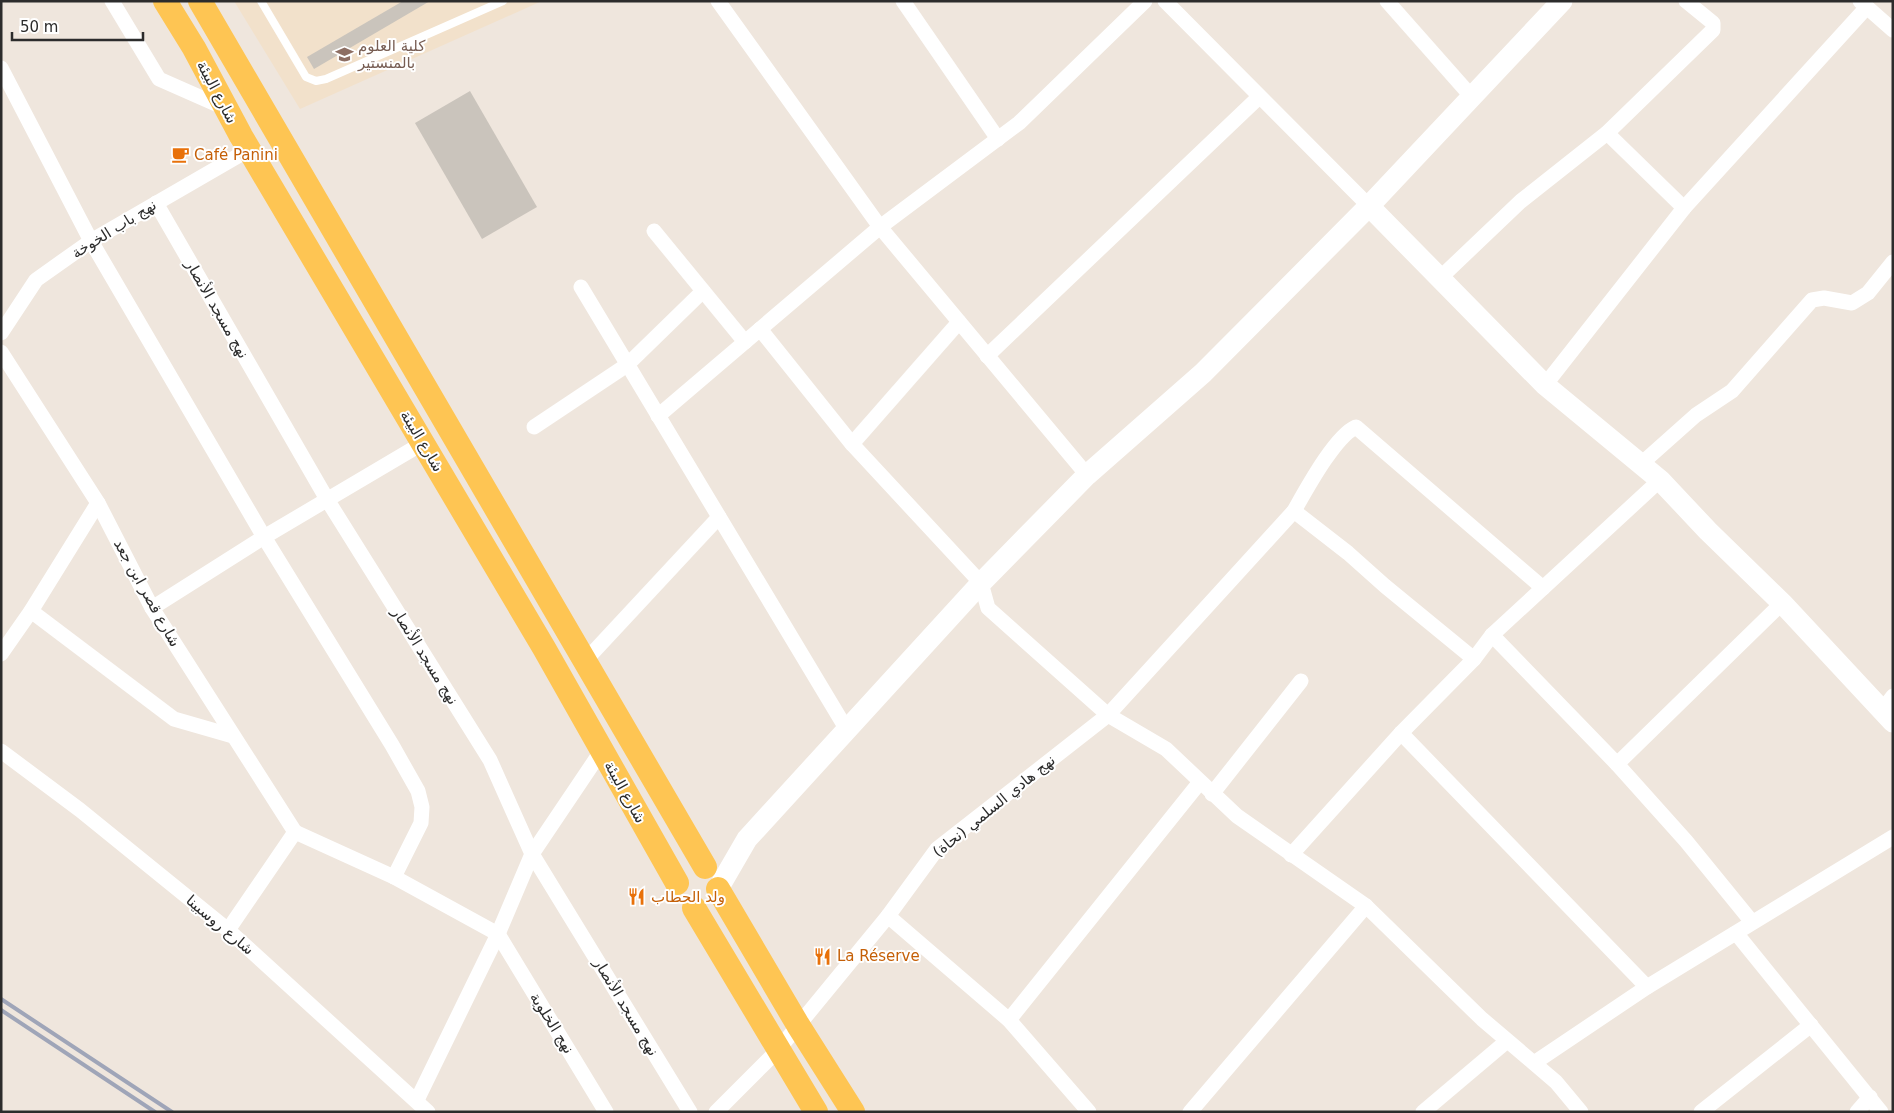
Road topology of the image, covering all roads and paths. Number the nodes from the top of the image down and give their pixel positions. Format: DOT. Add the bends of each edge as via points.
graph roads {
  1 [pos="112,1"];
  2 [pos="165,1"];
  3 [pos="200,1"];
  4 [pos="261,1"];
  5 [pos="503,1"];
  6 [pos="718,1"];
  7 [pos="903,1"];
  8 [pos="1145,1"];
  9 [pos="1165,1"];
  10 [pos="1387,1"];
  11 [pos="1562,1"];
  12 [pos="1686,1"];
  13 [pos="1864,4"];
  14 [pos="1893,30"];
  15 [pos="1,68"];
  16 [pos="1471,96"];
  17 [pos="1260,97"];
  18 [pos="226,109"];
  19 [pos="267,117"];
  20 [pos="1607,133"];
  21 [pos="998,138"];
  22 [pos="285,144"];
  23 [pos="249,149"];
  24 [pos="156,202"];
  25 [pos="1369,206"];
  26 [pos="1684,208"];
  27 [pos="880,227"];
  28 [pos="654,231"];
  29 [pos="91,241"];
  30 [pos="1893,262"];
  31 [pos="1439,279"];
  32 [pos="581,287"];
  33 [pos="703,291"];
  34 [pos="959,322"];
  35 [pos="760,329"];
  36 [pos="1,333"];
  37 [pos="745,342"];
  38 [pos="1,352"];
  39 [pos="987,356"];
  40 [pos="627,365"];
  41 [pos="1544,385"];
  42 [pos="658,416"];
  43 [pos="534,427"];
  44 [pos="423,443"];
  45 [pos="852,444"];
  46 [pos="1641,464"];
  47 [pos="1087,475"];
  48 [pos="1660,480"];
  49 [pos="328,501"];
  50 [pos="98,503"];
  51 [pos="1294,511"];
  52 [pos="719,517"];
  53 [pos="264,538"];
  54 [pos="981,583"];
  55 [pos="1543,588"];
  56 [pos="1782,603"];
  57 [pos="152,608"];
  58 [pos="31,611"];
  59 [pos="1492,635"];
  60 [pos="1,654"];
  61 [pos="1474,660"];
  62 [pos="585,661"];
  63 [pos="1301,681"];
  64 [pos="1889,709"];
  65 [pos="1108,715"];
  66 [pos="847,730"];
  67 [pos="1401,733"];
  68 [pos="233,736"];
  69 [pos="602,750"];
  70 [pos="1,751"];
  71 [pos="1617,764"];
  72 [pos="1200,782"];
  73 [pos="1212,794"];
  74 [pos="295,832"];
  75 [pos="1893,837"];
  76 [pos="747,840"];
  77 [pos="532,854"];
  78 [pos="1291,854"];
  79 [pos="705,868"];
  80 [pos="394,877"];
  81 [pos="677,883"];
  82 [pos="718,889"];
  83 [pos="1366,906"];
  84 [pos="694,908"];
  85 [pos="888,916"];
  86 [pos="1752,922"];
  87 [pos="228,930"];
  88 [pos="1736,932"];
  89 [pos="498,934"];
  90 [pos="1647,987"];
  91 [pos="1009,1020"];
  92 [pos="798,1025"];
  93 [pos="1811,1026"];
  94 [pos="1506,1041"];
  95 [pos="778,1050"];
  96 [pos="1534,1063"];
  97 [pos="1870,1097"];
  98 [pos="417,1100"];
  99 [pos="1572,1108"];
  100 [pos="428,1112"];
  101 [pos="606,1112"];
  102 [pos="690,1112"];
  103 [pos="716,1112"];
  104 [pos="816,1112"];
  105 [pos="852,1112"];
  106 [pos="1089,1112"];
  107 [pos="1190,1112"];
  108 [pos="1423,1112"];
  109 [pos="1701,1112"];
  110 [pos="1857,1112"];
  111 [pos="1881,1112"];
  1 -- 18 [label="street" via="159,79"];
  2 -- 18 [label="main road, شارع البيئة"];
  3 -- 19 [label="main road, شارع البيئة"];
  4 -- 5 [label="lane" via="306,77 316,81"];
  6 -- 27 [label="street"];
  7 -- 21 [label="street"];
  8 -- 21 [label="street" via="1019,123"];
  9 -- 17 [label="street"];
  10 -- 16 [label="street"];
  11 -- 16 [label="street"];
  12 -- 20 [label="street" via="1713,23 1712,30"];
  13 -- 14 [label="street"];
  13 -- 26 [label="street"];
  15 -- 29 [label="street"];
  16 -- 25 [label="street"];
  17 -- 25 [label="street"];
  17 -- 39 [label="street"];
  18 -- 23 [label="main road, شارع البيئة"];
  19 -- 22 [label="main road, شارع البيئة"];
  19 -- 23 [label="main road"];
  20 -- 26 [label="street"];
  20 -- 31 [label="street" via="1521,201"];
  21 -- 27 [label="street"];
  22 -- 23 [label="main road"];
  22 -- 62 [label="main road, شارع البيئة"];
  23 -- 24 [label="street, نهج باب الخوخة"];
  23 -- 44 [label="main road, شارع البيئة"];
  24 -- 29 [label="street, نهج باب الخوخة"];
  24 -- 49 [label="street, نهج مسجد الأنصار"];
  25 -- 31 [label="street"];
  25 -- 47 [label="street" via="1203,373"];
  26 -- 41 [label="street"];
  27 -- 34 [label="street"];
  27 -- 35 [label="street"];
  28 -- 33 [label="street"];
  29 -- 36 [label="street, نهج باب الخوخة" via="33,282"];
  29 -- 53 [label="street"];
  30 -- 46 [label="street" via="1868,293 1852,303 1824,298 1812,300 1732,391 1696,416"];
  31 -- 41 [label="street"];
  32 -- 40 [label="street"];
  33 -- 37 [label="street"];
  33 -- 40 [label="street"];
  34 -- 39 [label="street"];
  34 -- 45 [label="street"];
  35 -- 37 [label="street"];
  35 -- 45 [label="street"];
  37 -- 42 [label="street"];
  38 -- 50 [label="street, شارع قصر ابن جعد"];
  39 -- 47 [label="street"];
  40 -- 42 [label="street"];
  40 -- 43 [label="street"];
  41 -- 46 [label="street"];
  42 -- 52 [label="street"];
  44 -- 49 [label="street"];
  44 -- 69 [label="main road, شارع البيئة"];
  45 -- 54 [label="street"];
  46 -- 48 [label="street"];
  47 -- 54 [label="street"];
  48 -- 55 [label="street"];
  48 -- 56 [label="street"];
  49 -- 53 [label="street"];
  49 -- 77 [label="street, نهج مسجد الأنصار" via="490,760"];
  50 -- 57 [label="street, شارع قصر ابن جعد"];
  50 -- 58 [label="street"];
  51 -- 55 [label="street, نهج هادي السلمي (نحاة)" via="1338,443 1356,427"];
  51 -- 61 [label="street"];
  51 -- 65 [label="street, نهج هادي السلمي (نحاة)"];
  52 -- 62 [label="street"];
  52 -- 66 [label="street"];
  53 -- 57 [label="street"];
  53 -- 80 [label="street" via="418,791 421,823"];
  54 -- 65 [label="street" via="988,608"];
  54 -- 66 [label="street"];
  55 -- 59 [label="street"];
  56 -- 64 [label="street"];
  56 -- 71 [label="street"];
  57 -- 68 [label="street, شارع قصر ابن جعد"];
  58 -- 60 [label="street"];
  58 -- 68 [label="street" via="174,719"];
  59 -- 61 [label="street"];
  59 -- 71 [label="street"];
  61 -- 67 [label="street"];
  62 -- 79 [label="main road, شارع البيئة"];
  63 -- 73 [label="street"];
  65 -- 72 [label="street" via="1166,749"];
  65 -- 85 [label="street, نهج هادي السلمي (نحاة)" via="937,849"];
  66 -- 76 [label="street"];
  67 -- 78 [label="street"];
  67 -- 90 [label="street"];
  68 -- 74 [label="street, شارع قصر ابن جعد"];
  69 -- 77 [label="street"];
  69 -- 81 [label="main road, شارع البيئة"];
  70 -- 87 [label="street, شارع روسبينا" via="80,810"];
  71 -- 86 [label="street"];
  72 -- 73 [label="street"];
  72 -- 91 [label="street"];
  73 -- 78 [label="street"];
  74 -- 80 [label="street"];
  74 -- 87 [label="street"];
  75 -- 86 [label="street"];
  76 -- 79 [label="street"];
  76 -- 82 [label="street"];
  77 -- 89 [label="street"];
  77 -- 102 [label="street, نهج مسجد الأنصار"];
  78 -- 83 [label="street"];
  79 -- 81 [label="main road" via="698,866 684,871"];
  79 -- 82 [label="main road, شارع البيئة" via="715,876"];
  80 -- 89 [label="street"];
  81 -- 84 [label="main road, شارع البيئة" via="678,896"];
  82 -- 84 [label="main road" via="717,896 708,906"];
  82 -- 92 [label="main road, شارع البيئة"];
  83 -- 94 [label="street"];
  83 -- 107 [label="street"];
  84 -- 95 [label="main road, شارع البيئة"];
  85 -- 91 [label="street"];
  85 -- 92 [label="street, نهج هادي السلمي (نحاة)"];
  86 -- 88 [label="street"];
  87 -- 98 [label="street, شارع روسبينا"];
  88 -- 90 [label="street"];
  88 -- 93 [label="street"];
  89 -- 98 [label="street"];
  89 -- 101 [label="street, نهج الخلوية"];
  90 -- 96 [label="street"];
  91 -- 106 [label="street"];
  92 -- 95 [label="street"];
  92 -- 105 [label="main road, شارع البيئة"];
  93 -- 97 [label="street"];
  93 -- 109 [label="street"];
  94 -- 96 [label="street"];
  94 -- 108 [label="street"];
  95 -- 103 [label="street"];
  95 -- 104 [label="main road, شارع البيئة"];
  96 -- 99 [label="street" via="1556,1082"];
  97 -- 110 [label="street"];
  97 -- 111 [label="street"];
  98 -- 100 [label="street, شارع روسبينا"];
}
